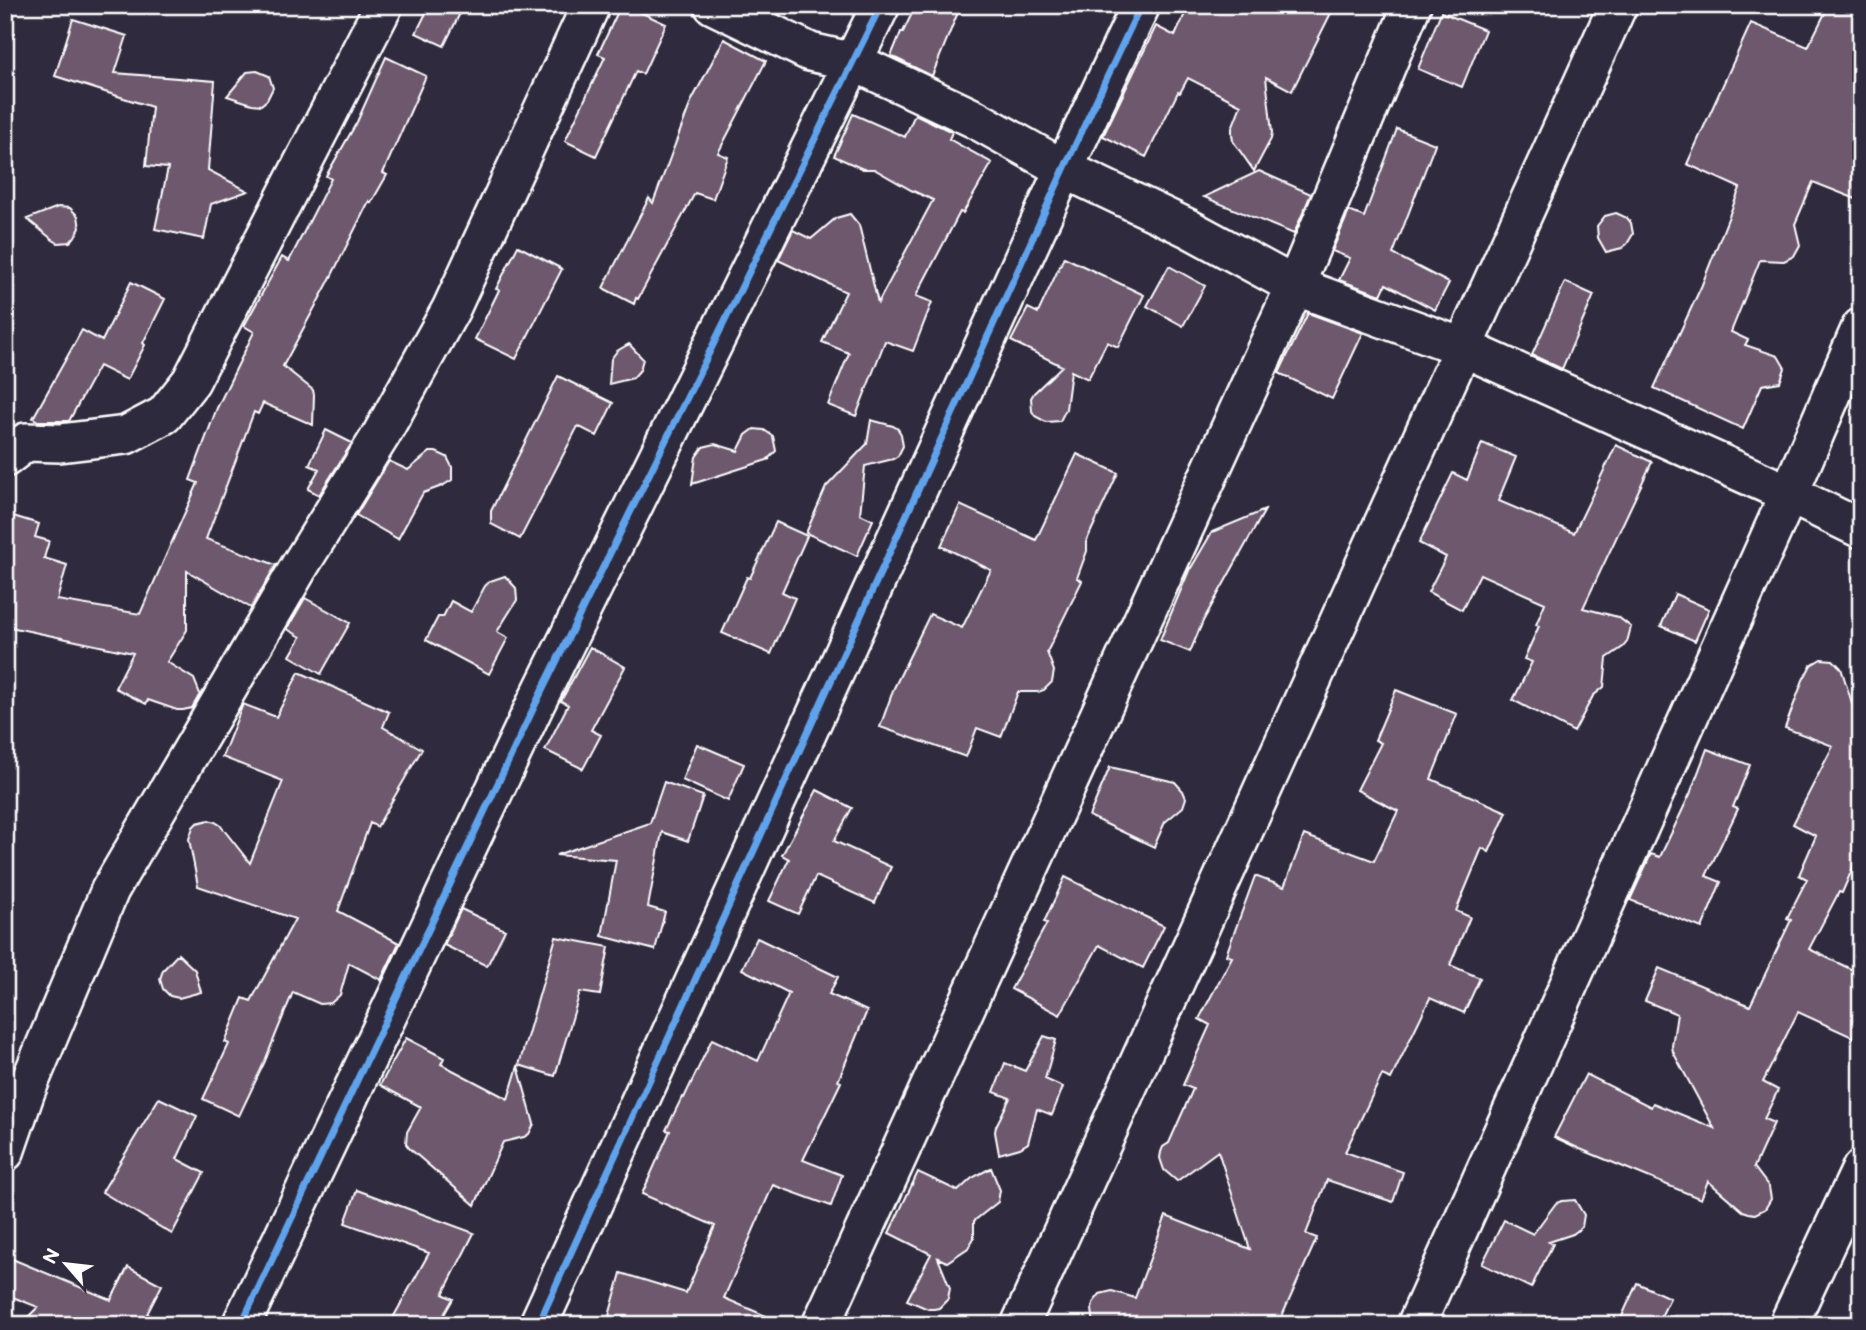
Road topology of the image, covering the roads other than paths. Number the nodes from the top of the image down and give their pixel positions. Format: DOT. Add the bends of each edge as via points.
graph roads {
  1 [pos="384,5"];
  2 [pos="591,5"];
  3 [pos="713,5"];
  4 [pos="881,5"];
  5 [pos="1141,5"];
  6 [pos="1412,5"];
  7 [pos="1618,5"];
  8 [pos="855,62"];
  9 [pos="1064,169"];
  10 [pos="1295,286"];
  11 [pos="1861,327"];
  12 [pos="1462,347"];
  13 [pos="5,458"];
  14 [pos="1789,494"];
  15 [pos="1861,529"];
  16 [pos="5,1152"];
  17 [pos="1861,1169"];
  18 [pos="241,1325"];
  19 [pos="538,1325"];
  20 [pos="821,1325"];
  21 [pos="1020,1325"];
  22 [pos="1416,1325"];
  23 [pos="1788,1325"];
  1 -- 13 [label="street" via="191,381 164,415 126,435 26,442"];
  2 -- 16 [label="street" via="451,309 110,890"];
  3 -- 8 [label="street" via="810,52"];
  4 -- 8 [label="street"];
  5 -- 9 [label="street"];
  6 -- 10 [label="street"];
  7 -- 12 [label="street"];
  8 -- 9 [label="street" via="975,119"];
  8 -- 18 [label="street" via="529,718"];
  9 -- 10 [label="street"];
  9 -- 19 [label="street"];
  10 -- 12 [label="street"];
  10 -- 20 [label="street"];
  11 -- 14 [label="street"];
  12 -- 14 [label="street"];
  12 -- 21 [label="street"];
  14 -- 15 [label="street"];
  14 -- 22 [label="street"];
  17 -- 23 [label="street"];
}
